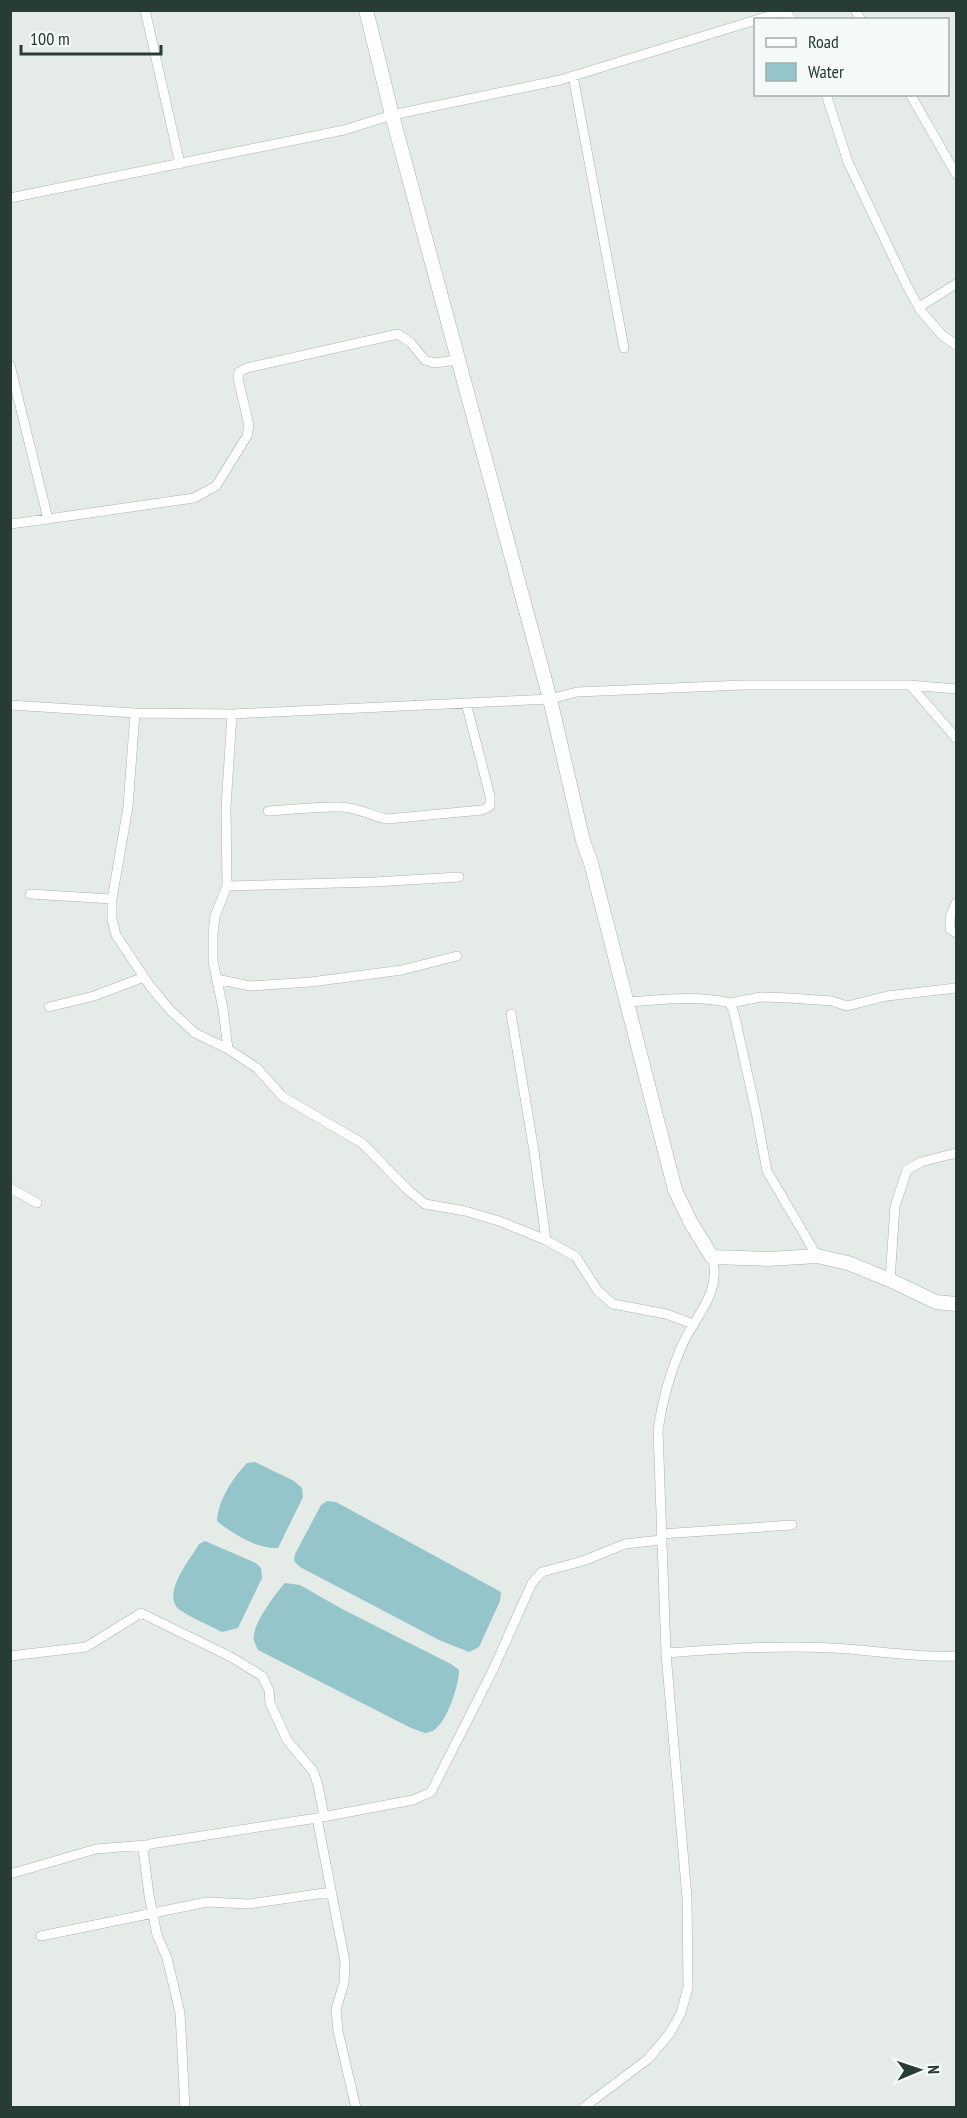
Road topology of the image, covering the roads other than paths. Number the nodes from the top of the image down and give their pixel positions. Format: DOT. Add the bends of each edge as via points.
graph roads {
  1 [pos="145,10"];
  2 [pos="366,10"];
  3 [pos="785,11"];
  4 [pos="762,18"];
  5 [pos="754,21"];
  6 [pos="573,76"];
  7 [pos="827,96"];
  8 [pos="910,96"];
  9 [pos="392,115"];
  10 [pos="180,164"];
  11 [pos="957,174"];
  12 [pos="10,198"];
  13 [pos="957,284"];
  14 [pos="919,307"];
  15 [pos="957,345"];
  16 [pos="624,348"];
  17 [pos="458,360"];
  18 [pos="10,366"];
  19 [pos="48,519"];
  20 [pos="10,524"];
  21 [pos="910,685"];
  22 [pos="957,688"];
  23 [pos="550,699"];
  24 [pos="466,703"];
  25 [pos="10,705"];
  26 [pos="135,713"];
  27 [pos="232,714"];
  28 [pos="957,738"];
  29 [pos="268,811"];
  30 [pos="459,877"];
  31 [pos="227,886"];
  32 [pos="30,894"];
  33 [pos="112,899"];
  34 [pos="957,903"];
  35 [pos="957,933"];
  36 [pos="457,956"];
  37 [pos="144,977"];
  38 [pos="216,979"];
  39 [pos="957,988"];
  40 [pos="627,1002"];
  41 [pos="730,1004"];
  42 [pos="49,1006"];
  43 [pos="511,1014"];
  44 [pos="228,1048"];
  45 [pos="957,1153"];
  46 [pos="10,1188"];
  47 [pos="38,1203"];
  48 [pos="546,1240"];
  49 [pos="817,1256"];
  50 [pos="712,1257"];
  51 [pos="890,1280"];
  52 [pos="957,1304"];
  53 [pos="693,1324"];
  54 [pos="792,1525"];
  55 [pos="661,1537"];
  56 [pos="666,1653"];
  57 [pos="10,1656"];
  58 [pos="957,1656"];
  59 [pos="321,1817"];
  60 [pos="146,1845"];
  61 [pos="10,1874"];
  62 [pos="331,1892"];
  63 [pos="153,1913"];
  64 [pos="40,1936"];
  65 [pos="185,2108"];
  66 [pos="356,2108"];
  67 [pos="583,2108"];
  1 -- 10 [label="street"];
  2 -- 9 [label="street"];
  3 -- 4 [label="street"];
  5 -- 6 [label="street"];
  6 -- 9 [label="street"];
  6 -- 16 [label="street"];
  7 -- 14 [label="street" via="848,162"];
  8 -- 11 [label="street"];
  9 -- 10 [label="street" via="344,130"];
  9 -- 17 [label="street"];
  10 -- 12 [label="street"];
  13 -- 14 [label="street"];
  14 -- 15 [label="street" via="942,335"];
  17 -- 19 [label="street" via="425,360 398,334 247,368 239,372 238,378 249,426 247,436 216,486 194,498"];
  17 -- 23 [label="street"];
  18 -- 19 [label="street"];
  19 -- 20 [label="street"];
  21 -- 22 [label="street"];
  21 -- 23 [label="street" via="698,686 577,692"];
  21 -- 28 [label="street"];
  23 -- 24 [label="street"];
  23 -- 40 [label="street"];
  24 -- 27 [label="street"];
  24 -- 29 [label="street" via="490,806 387,819 342,807"];
  25 -- 26 [label="street"];
  26 -- 27 [label="street"];
  26 -- 33 [label="street" via="128,807"];
  27 -- 31 [label="street" via="226,807"];
  30 -- 31 [label="street"];
  31 -- 38 [label="street" via="215,916"];
  32 -- 33 [label="street"];
  33 -- 37 [label="street" via="116,935"];
  34 -- 35 [label="street" via="950,917 950,929"];
  36 -- 38 [label="street" via="402,970 311,982 250,986"];
  37 -- 42 [label="street" via="94,996"];
  37 -- 44 [label="street" via="195,1033"];
  38 -- 44 [label="street"];
  39 -- 41 [label="street" via="887,996 847,1006 832,1001 761,997"];
  40 -- 41 [label="street" via="670,999"];
  40 -- 50 [label="street" via="675,1190"];
  41 -- 49 [label="street" via="767,1171"];
  43 -- 48 [label="street"];
  44 -- 48 [label="street" via="257,1068 283,1097 362,1143 424,1204 488,1218"];
  45 -- 51 [label="street" via="921,1162 907,1170 895,1206"];
  46 -- 47 [label="street"];
  48 -- 53 [label="street" via="576,1257 598,1291 613,1304 666,1314"];
  49 -- 50 [label="street"];
  49 -- 51 [label="street" via="848,1263"];
  50 -- 53 [label="street" via="716,1283"];
  51 -- 52 [label="street" via="936,1302"];
  53 -- 55 [label="street" via="663,1395 658,1430"];
  54 -- 55 [label="street"];
  55 -- 56 [label="street"];
  55 -- 59 [label="street" via="624,1544 542,1572 532,1583 431,1792 413,1800"];
  56 -- 58 [label="street" via="774,1647"];
  56 -- 67 [label="street" via="687,1898 688,1987 670,2033 648,2059"];
  57 -- 59 [label="street" via="86,1647 141,1613 231,1657 262,1676 287,1740 313,1771"];
  59 -- 60 [label="street"];
  59 -- 62 [label="street"];
  60 -- 61 [label="street" via="96,1849"];
  60 -- 63 [label="street" via="142,1854"];
  62 -- 63 [label="street" via="249,1904 207,1902"];
  62 -- 66 [label="street" via="345,1962 336,2009 338,2031"];
  63 -- 64 [label="street"];
  63 -- 65 [label="street" via="180,2013"];
}
